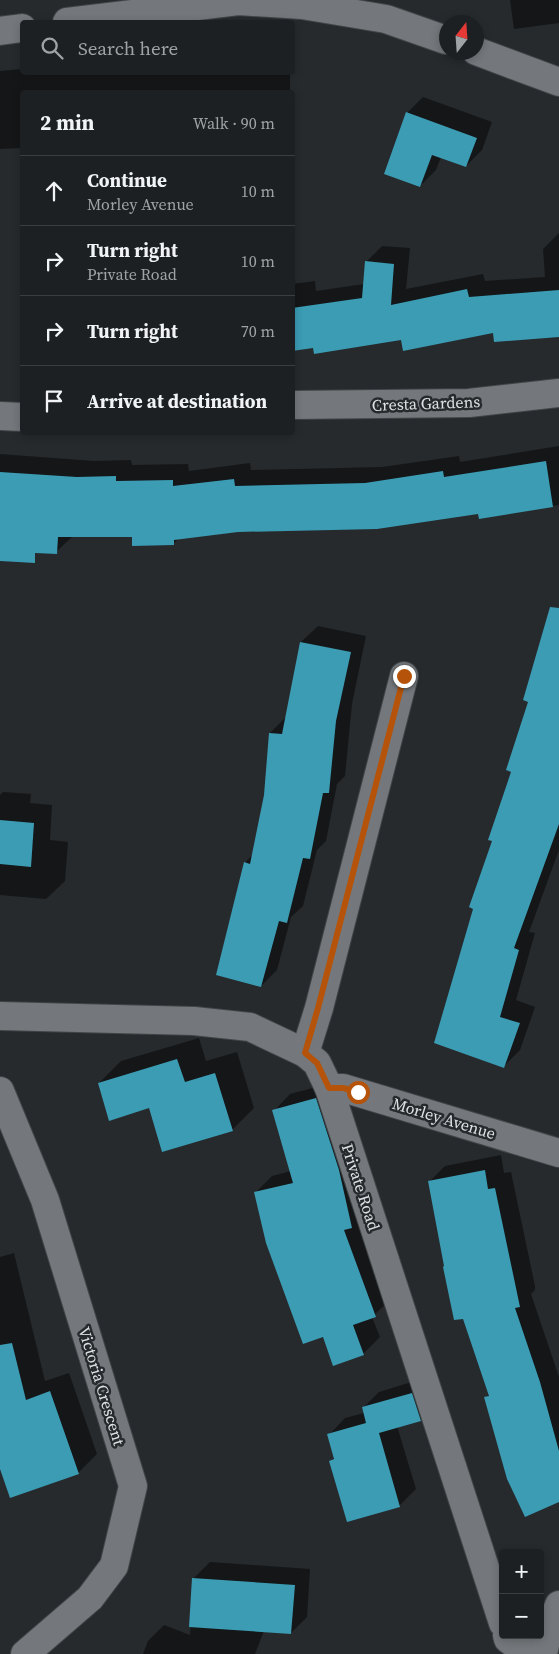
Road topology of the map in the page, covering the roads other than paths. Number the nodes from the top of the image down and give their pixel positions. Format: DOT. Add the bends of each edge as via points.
graph roads {
  1 [pos="390,9"];
  2 [pos="83,20"];
  3 [pos="20,28"];
  4 [pos="0,31"];
  5 [pos="439,36"];
  6 [pos="484,53"];
  7 [pos="559,82"];
  8 [pos="559,393"];
  9 [pos="295,405"];
  10 [pos="0,416"];
  11 [pos="20,417"];
  12 [pos="404,676"];
  13 [pos="0,1016"];
  14 [pos="305,1053"];
  15 [pos="329,1088"];
  16 [pos="0,1091"];
  17 [pos="559,1153"];
  18 [pos="559,1605"];
  19 [pos="499,1611"];
  20 [pos="508,1639"];
  21 [pos="25,1654"];
  22 [pos="528,1654"];
  23 [pos="543,1654"];
  1 -- 2 [label="street" via="238,1"];
  1 -- 5 [label="street"];
  3 -- 4 [label="street"];
  6 -- 7 [label="street"];
  8 -- 9 [label="street, Cresta Gardens" via="469,403"];
  10 -- 11 [label="street"];
  12 -- 14 [label="street"];
  13 -- 14 [label="street, Private Road" via="194,1021 250,1027"];
  14 -- 15 [label="street, Private Road" via="317,1063"];
  15 -- 17 [label="street, Morley Avenue" via="343,1088"];
  15 -- 19 [label="street, Private Road"];
  16 -- 21 [label="street, Victoria Crescent" via="45,1200 133,1486 114,1566 90,1598"];
  18 -- 23 [label="street"];
  20 -- 22 [label="street"];
}
